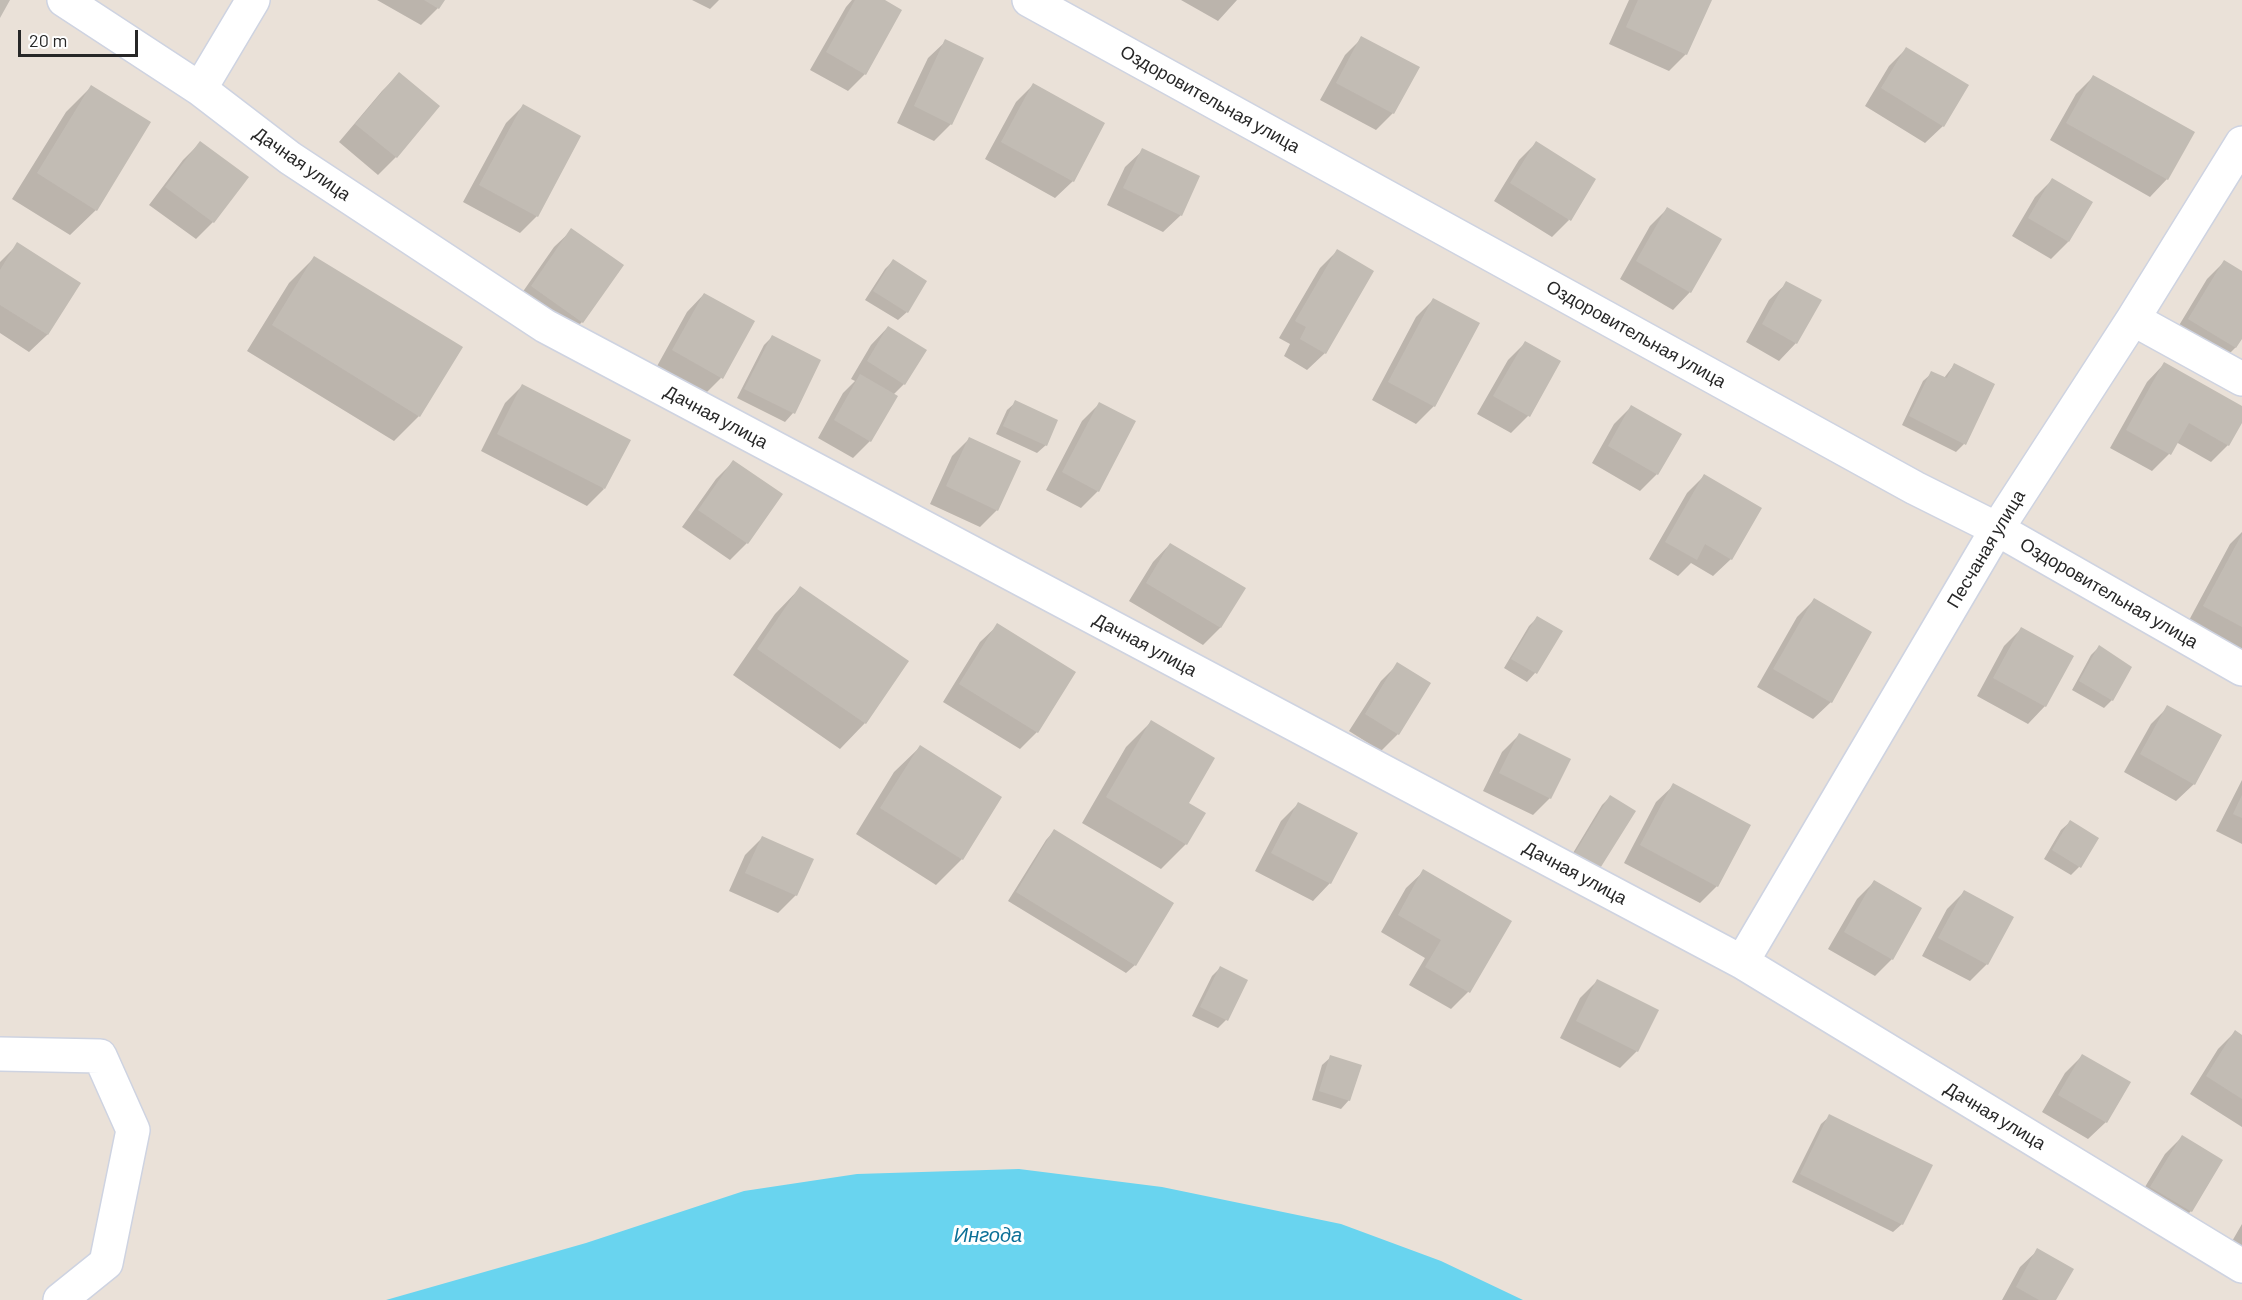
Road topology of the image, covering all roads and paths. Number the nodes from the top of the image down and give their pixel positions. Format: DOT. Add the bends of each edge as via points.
graph roads {
  1 [pos="64,0"];
  2 [pos="253,0"];
  3 [pos="1029,0"];
  4 [pos="1072,10"];
  5 [pos="200,89"];
  6 [pos="2242,143"];
  7 [pos="2133,319"];
  8 [pos="2242,379"];
  9 [pos="1997,529"];
  10 [pos="2242,669"];
  11 [pos="1742,962"];
  12 [pos="0,1054"];
  13 [pos="2242,1266"];
  14 [pos="60,1300"];
  1 -- 5 [label="street, Дачная улица"];
  2 -- 5 [label="street"];
  3 -- 4 [label="street, Оздоровительная улица"];
  4 -- 9 [label="street, Оздоровительная улица" via="1905,482"];
  5 -- 11 [label="street, Дачная улица" via="290,158 545,326"];
  6 -- 7 [label="street, Песчаная улица"];
  7 -- 8 [label="street"];
  7 -- 9 [label="street, Песчаная улица"];
  9 -- 10 [label="street, Оздоровительная улица"];
  9 -- 11 [label="street, Песчаная улица"];
  11 -- 13 [label="street, Дачная улица"];
  12 -- 14 [label="street" via="100,1056 133,1130 106,1263"];
}
